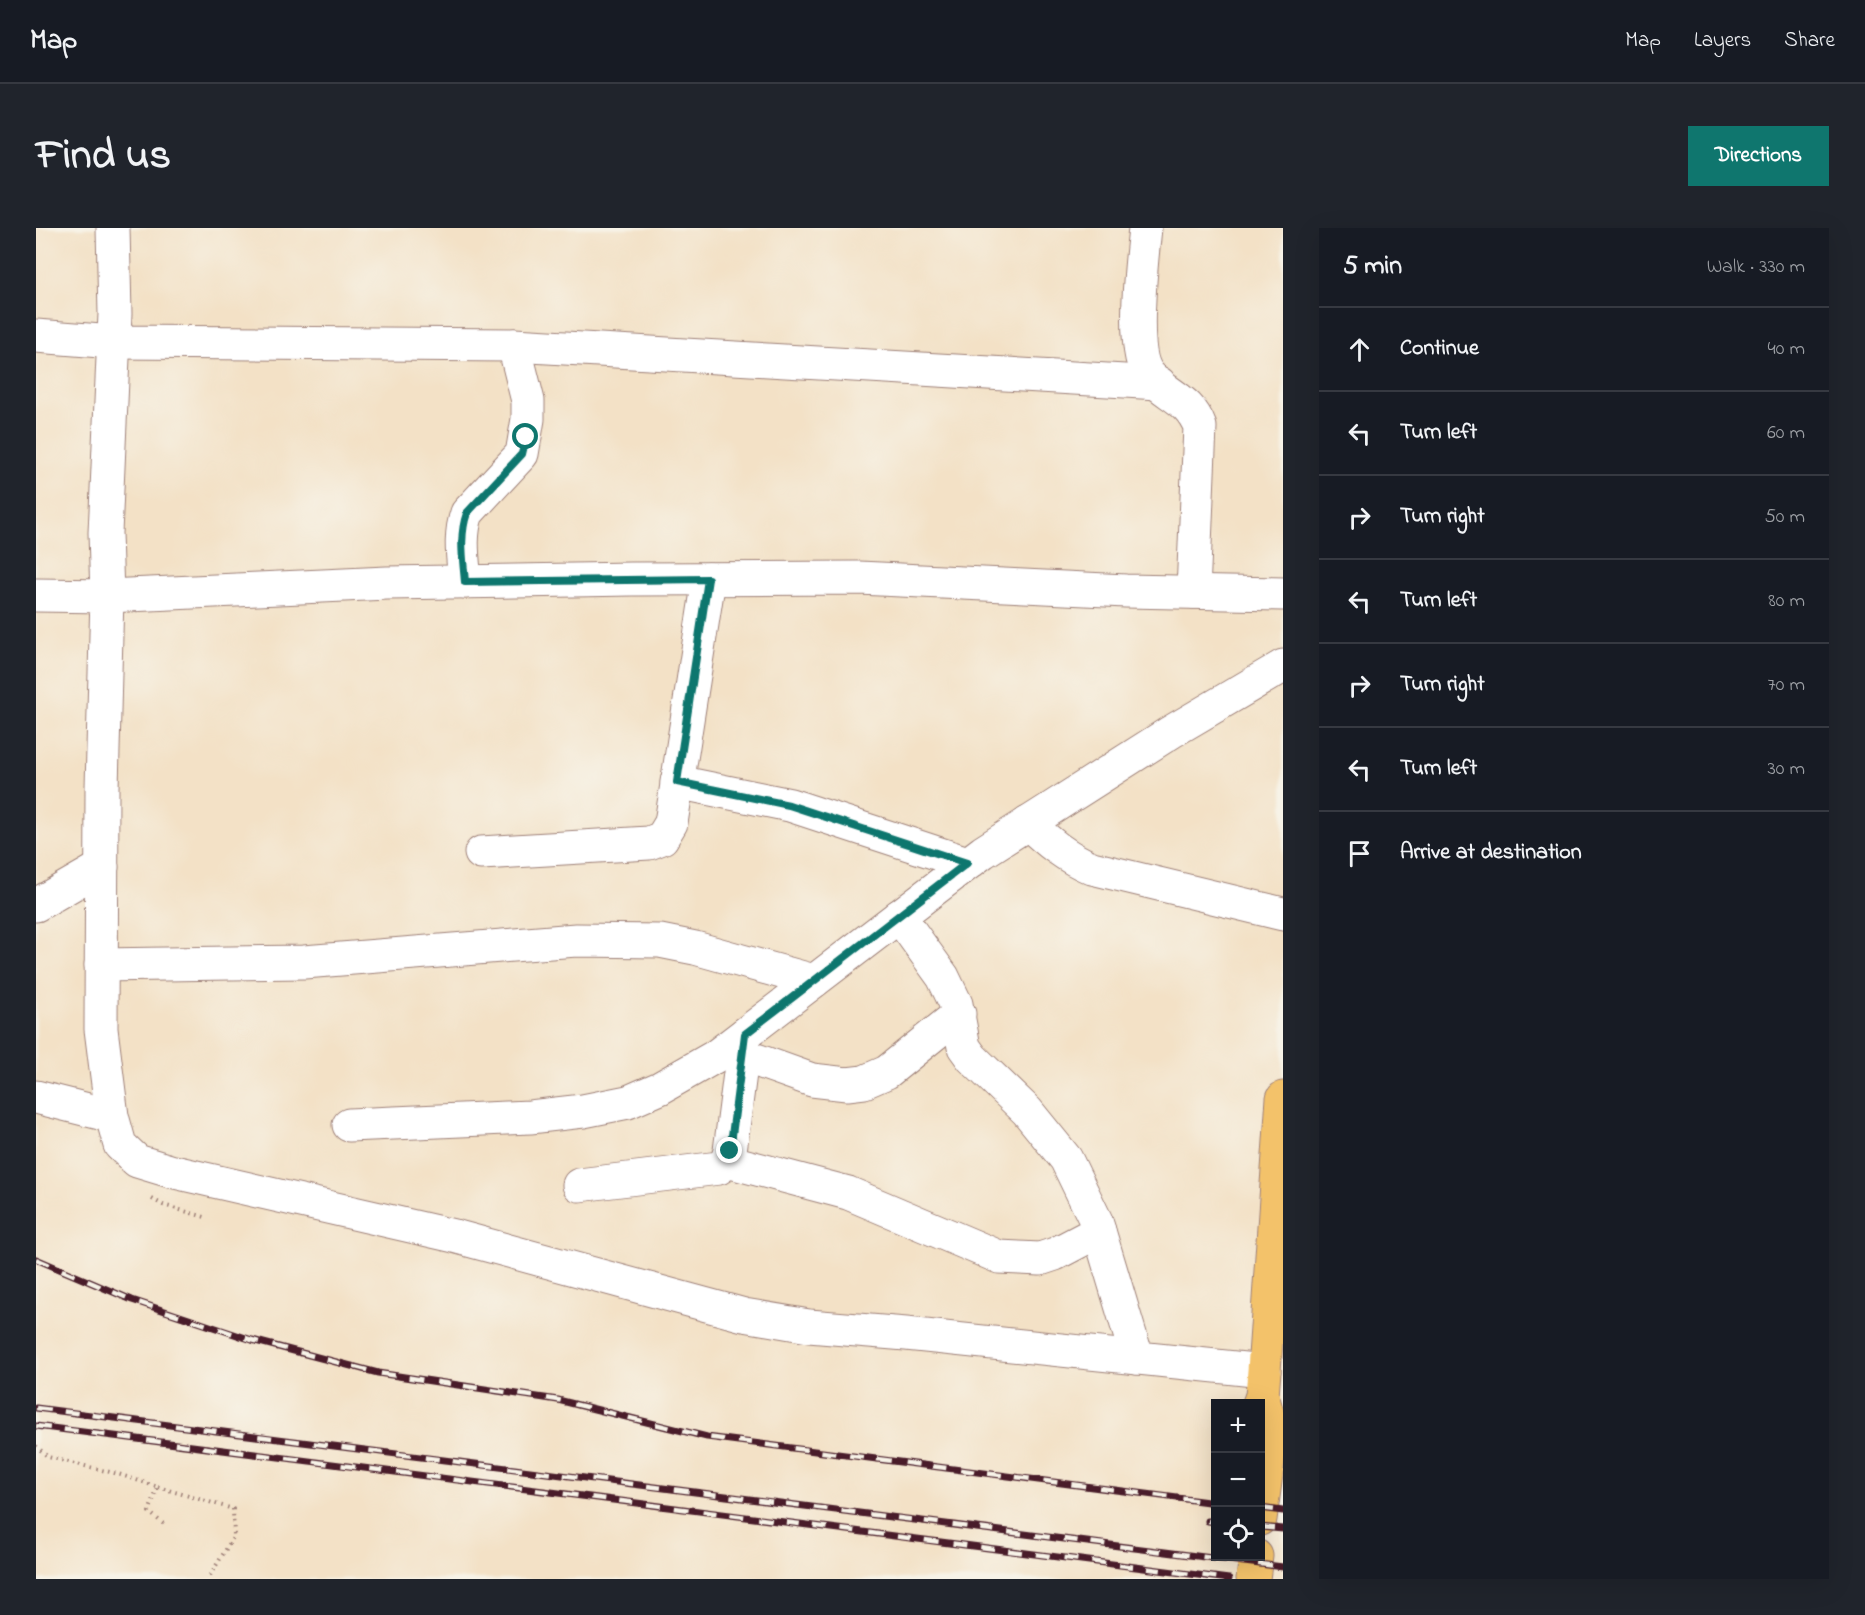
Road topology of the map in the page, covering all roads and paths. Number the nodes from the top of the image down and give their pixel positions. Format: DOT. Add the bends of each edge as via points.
graph roads {
  1 [pos="113,228"];
  2 [pos="1145,228"];
  3 [pos="36,336"];
  4 [pos="114,342"];
  5 [pos="514,345"];
  6 [pos="1159,383"];
  7 [pos="708,579"];
  8 [pos="465,582"];
  9 [pos="1193,592"];
  10 [pos="1283,594"];
  11 [pos="36,595"];
  12 [pos="106,596"];
  13 [pos="1283,666"];
  14 [pos="677,782"];
  15 [pos="1028,823"];
  16 [pos="481,853"];
  17 [pos="967,863"];
  18 [pos="102,867"];
  19 [pos="36,905"];
  20 [pos="1283,914"];
  21 [pos="899,916"];
  22 [pos="101,965"];
  23 [pos="814,981"];
  24 [pos="959,1014"];
  25 [pos="743,1044"];
  26 [pos="36,1096"];
  27 [pos="1283,1107"];
  28 [pos="112,1116"];
  29 [pos="349,1125"];
  30 [pos="727,1161"];
  31 [pos="579,1185"];
  32 [pos="1099,1231"];
  33 [pos="1137,1358"];
  34 [pos="1262,1390"];
  35 [pos="36,1446"];
  36 [pos="158,1487"];
  37 [pos="1262,1507"];
  38 [pos="166,1526"];
  39 [pos="1232,1561"];
  40 [pos="1255,1561"];
  41 [pos="208,1579"];
  42 [pos="1230,1579"];
  43 [pos="1253,1579"];
  1 -- 4 [label="street"];
  2 -- 6 [label="street" via="1139,340 1142,360 1149,375"];
  3 -- 4 [label="street"];
  4 -- 5 [label="street"];
  4 -- 12 [label="street" via="105,532"];
  5 -- 6 [label="street"];
  5 -- 8 [label="street" via="528,401 526,437 522,454 467,513 461,545"];
  6 -- 9 [label="street" via="1194,413 1200,428"];
  7 -- 8 [label="street"];
  7 -- 9 [label="street" via="859,578"];
  7 -- 14 [label="street"];
  8 -- 12 [label="street"];
  9 -- 10 [label="street"];
  11 -- 12 [label="street"];
  12 -- 18 [label="street"];
  13 -- 15 [label="street"];
  14 -- 16 [label="street" via="671,824 662,838 649,843"];
  14 -- 17 [label="street" via="789,805"];
  15 -- 17 [label="street"];
  15 -- 20 [label="street" via="1072,860 1092,868"];
  17 -- 21 [label="street"];
  18 -- 19 [label="street"];
  18 -- 22 [label="street"];
  21 -- 23 [label="street"];
  21 -- 24 [label="street" via="943,977"];
  22 -- 23 [label="street" via="304,962 576,940 660,941"];
  22 -- 28 [label="street" via="101,1029"];
  23 -- 25 [label="street"];
  24 -- 25 [label="street" via="887,1072 864,1082 812,1080"];
  24 -- 32 [label="street" via="964,1047 1027,1111 1066,1160"];
  25 -- 29 [label="street" via="628,1102 530,1117"];
  25 -- 30 [label="street"];
  26 -- 28 [label="street"];
  27 -- 34 [label="main road"];
  28 -- 33 [label="street" via="120,1145 137,1161 454,1236 744,1315 809,1326"];
  30 -- 31 [label="street" via="719,1168 705,1171"];
  30 -- 32 [label="street" via="848,1193 999,1257 1040,1258"];
  32 -- 33 [label="street"];
  33 -- 34 [label="street"];
  34 -- 37 [label="main road" via="1272,1430"];
  35 -- 36 [label="path" via="48,1457"];
  36 -- 38 [label="path" via="149,1512"];
  36 -- 41 [label="path" via="233,1509 234,1536"];
  39 -- 42 [label="main road"];
  40 -- 43 [label="main road"];
}
